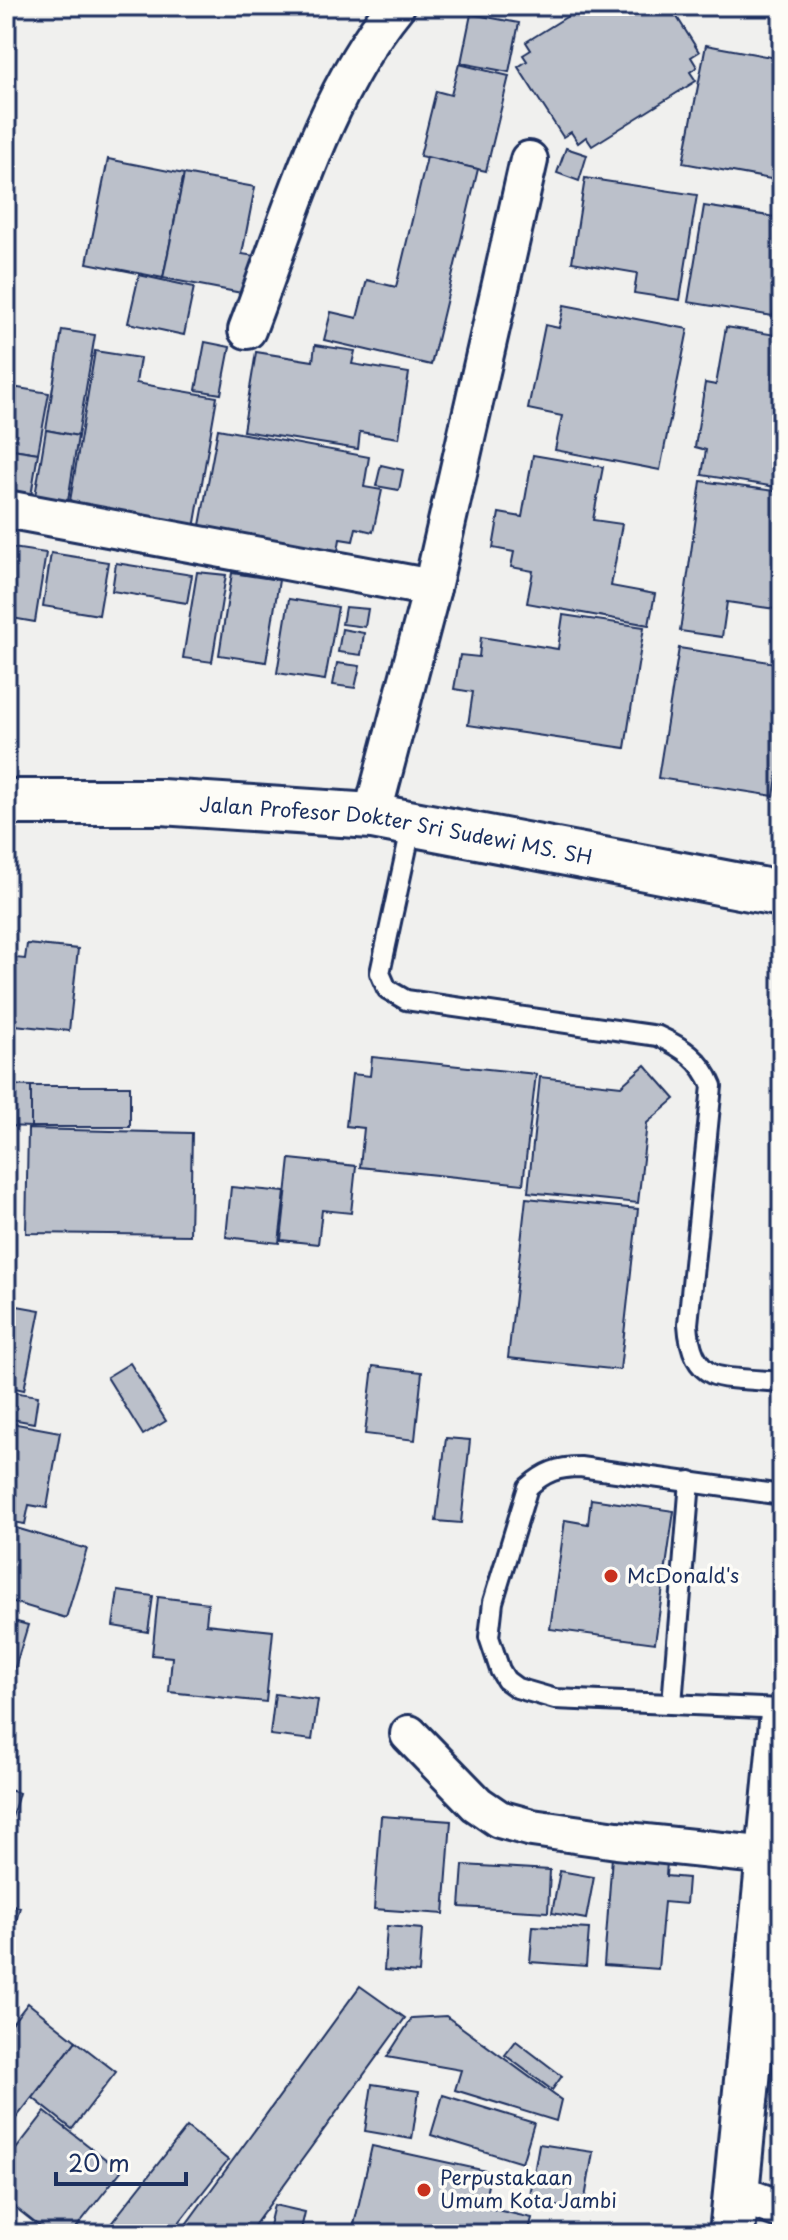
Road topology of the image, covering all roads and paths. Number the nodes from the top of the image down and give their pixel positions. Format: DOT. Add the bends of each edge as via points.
graph roads {
  1 [pos="396,6"];
  2 [pos="529,160"];
  3 [pos="247,330"];
  4 [pos="6,509"];
  5 [pos="432,588"];
  6 [pos="6,802"];
  7 [pos="392,820"];
  8 [pos="782,894"];
  9 [pos="782,1382"];
  10 [pos="690,1481"];
  11 [pos="782,1495"];
  12 [pos="672,1704"];
  13 [pos="782,1709"];
  14 [pos="782,1722"];
  15 [pos="409,1734"];
  16 [pos="769,1856"];
  17 [pos="782,1984"];
  18 [pos="778,2051"];
  19 [pos="755,2220"];
  1 -- 3 [label="street" via="352,67 324,127"];
  2 -- 5 [label="street"];
  4 -- 5 [label="street"];
  5 -- 7 [label="street"];
  6 -- 7 [label="main road, Jalan Profesor Dokter Sri Sudewi MS. SH" via="161,802"];
  7 -- 8 [label="main road, Jalan Profesor Dokter Sri Sudewi MS. SH"];
  7 -- 9 [label="lane" via="380,973 387,989 406,1000 658,1036 681,1047 707,1074 712,1086 689,1343 698,1362 712,1374"];
  10 -- 11 [label="lane"];
  10 -- 12 [label="lane"];
  10 -- 12 [label="lane" via="580,1467 541,1474 528,1487 493,1602 489,1637 500,1670 517,1688 555,1699"];
  12 -- 13 [label="lane"];
  14 -- 16 [label="main road"];
  15 -- 16 [label="street" via="477,1804 499,1819 617,1840"];
  16 -- 19 [label="main road"];
  17 -- 18 [label="main road"];
  18 -- 19 [label="main road"];
}
